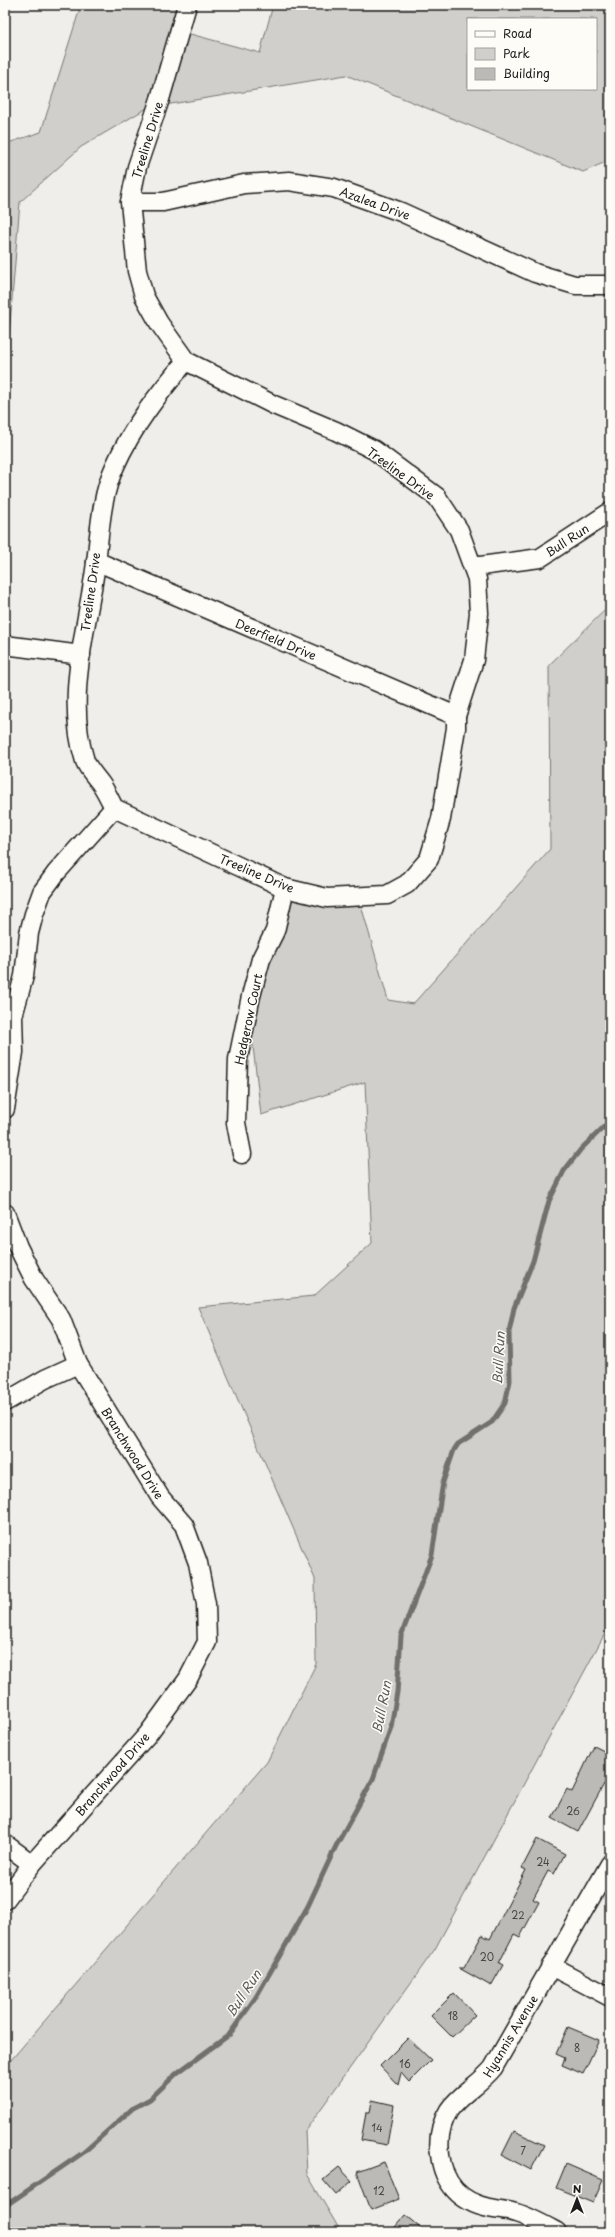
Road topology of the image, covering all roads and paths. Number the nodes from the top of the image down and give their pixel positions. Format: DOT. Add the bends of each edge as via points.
graph roads {
  1 [pos="187,5"];
  2 [pos="130,202"];
  3 [pos="610,285"];
  4 [pos="186,361"];
  5 [pos="610,512"];
  6 [pos="96,561"];
  7 [pos="473,567"];
  8 [pos="5,646"];
  9 [pos="81,655"];
  10 [pos="456,716"];
  11 [pos="114,808"];
  12 [pos="285,888"];
  13 [pos="5,1109"];
  14 [pos="242,1154"];
  15 [pos="5,1213"];
  16 [pos="78,1364"];
  17 [pos="5,1402"];
  18 [pos="5,1844"];
  19 [pos="32,1864"];
  20 [pos="610,1864"];
  21 [pos="5,1900"];
  22 [pos="551,1966"];
  23 [pos="610,1997"];
  24 [pos="557,2232"];
  1 -- 2 [label="street, Treeline Drive" via="137,167"];
  2 -- 3 [label="street, Azalea Drive" via="163,202 244,184 289,181 334,188 401,212 535,273 575,285"];
  2 -- 4 [label="street, Treeline Drive" via="137,271 144,296 159,323"];
  4 -- 6 [label="street, Treeline Drive" via="134,429 114,467 98,530"];
  4 -- 7 [label="street, Treeline Drive" via="274,405 374,450 436,497 459,530"];
  5 -- 7 [label="street, Bull Run" via="540,558"];
  6 -- 9 [label="street, Treeline Drive"];
  6 -- 10 [label="street, Deerfield Drive"];
  7 -- 10 [label="street, Treeline Drive" via="477,579 479,613 474,660"];
  8 -- 9 [label="street"];
  9 -- 11 [label="street, Treeline Drive" via="76,705 80,740 86,763"];
  10 -- 12 [label="street, Treeline Drive" via="441,819 429,859 407,884 387,895 351,898 327,898"];
  11 -- 12 [label="street, Treeline Drive"];
  11 -- 13 [label="street" via="56,873 42,892 34,914 24,976 13,1016 14,1052"];
  12 -- 14 [label="street, Hedgerow Court" via="275,931 261,959 238,1059 236,1123"];
  15 -- 16 [label="street, Branchwood Drive" via="34,1279 61,1319"];
  16 -- 17 [label="street"];
  16 -- 19 [label="street, Branchwood Drive" via="160,1497 184,1525 198,1564 206,1604 207,1642 188,1679 148,1734"];
  18 -- 19 [label="street"];
  19 -- 21 [label="street, Branchwood Drive"];
  20 -- 22 [label="street, Hyannis Avenue"];
  22 -- 23 [label="street"];
  22 -- 24 [label="street, Hyannis Avenue" via="493,2068 484,2080 450,2109 443,2120 439,2146 444,2174 458,2195 487,2208 514,2212"];
}
